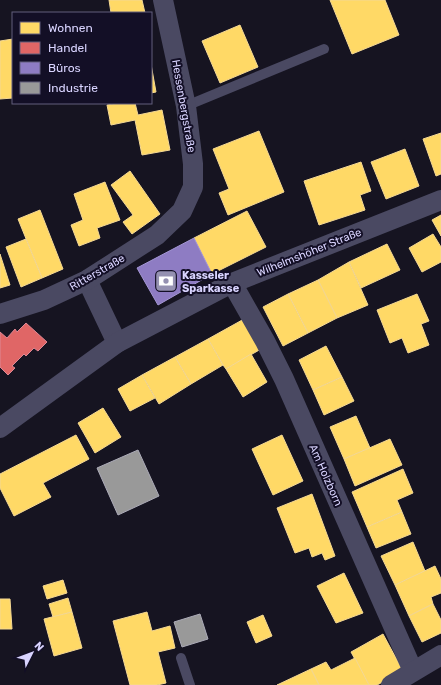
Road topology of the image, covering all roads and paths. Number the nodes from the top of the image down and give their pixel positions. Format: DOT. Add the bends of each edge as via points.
graph roads {
  1 [pos="163,0"];
  2 [pos="324,49"];
  3 [pos="186,106"];
  4 [pos="441,200"];
  5 [pos="182,211"];
  6 [pos="87,280"];
  7 [pos="232,283"];
  8 [pos="0,314"];
  9 [pos="117,342"];
  10 [pos="0,428"];
  11 [pos="441,655"];
  12 [pos="181,658"];
  13 [pos="413,671"];
  14 [pos="190,685"];
  15 [pos="391,685"];
  1 -- 3 [label="street, Hessenbergstraße"];
  2 -- 3 [label="lane"];
  3 -- 5 [label="street, Hessenbergstraße" via="193,187"];
  4 -- 7 [label="street, Wilhelmshöher Straße"];
  5 -- 6 [label="street, Ritterstraße" via="157,235"];
  6 -- 8 [label="street, Ritterstraße" via="44,300"];
  6 -- 9 [label="street"];
  7 -- 9 [label="street, Wilhelmshöher Straße"];
  7 -- 13 [label="street, Am Holzborn" via="284,379"];
  9 -- 10 [label="street, Wilhelmshöher Straße"];
  11 -- 13 [label="street"];
  12 -- 14 [label="lane"];
  13 -- 15 [label="street"];
}
